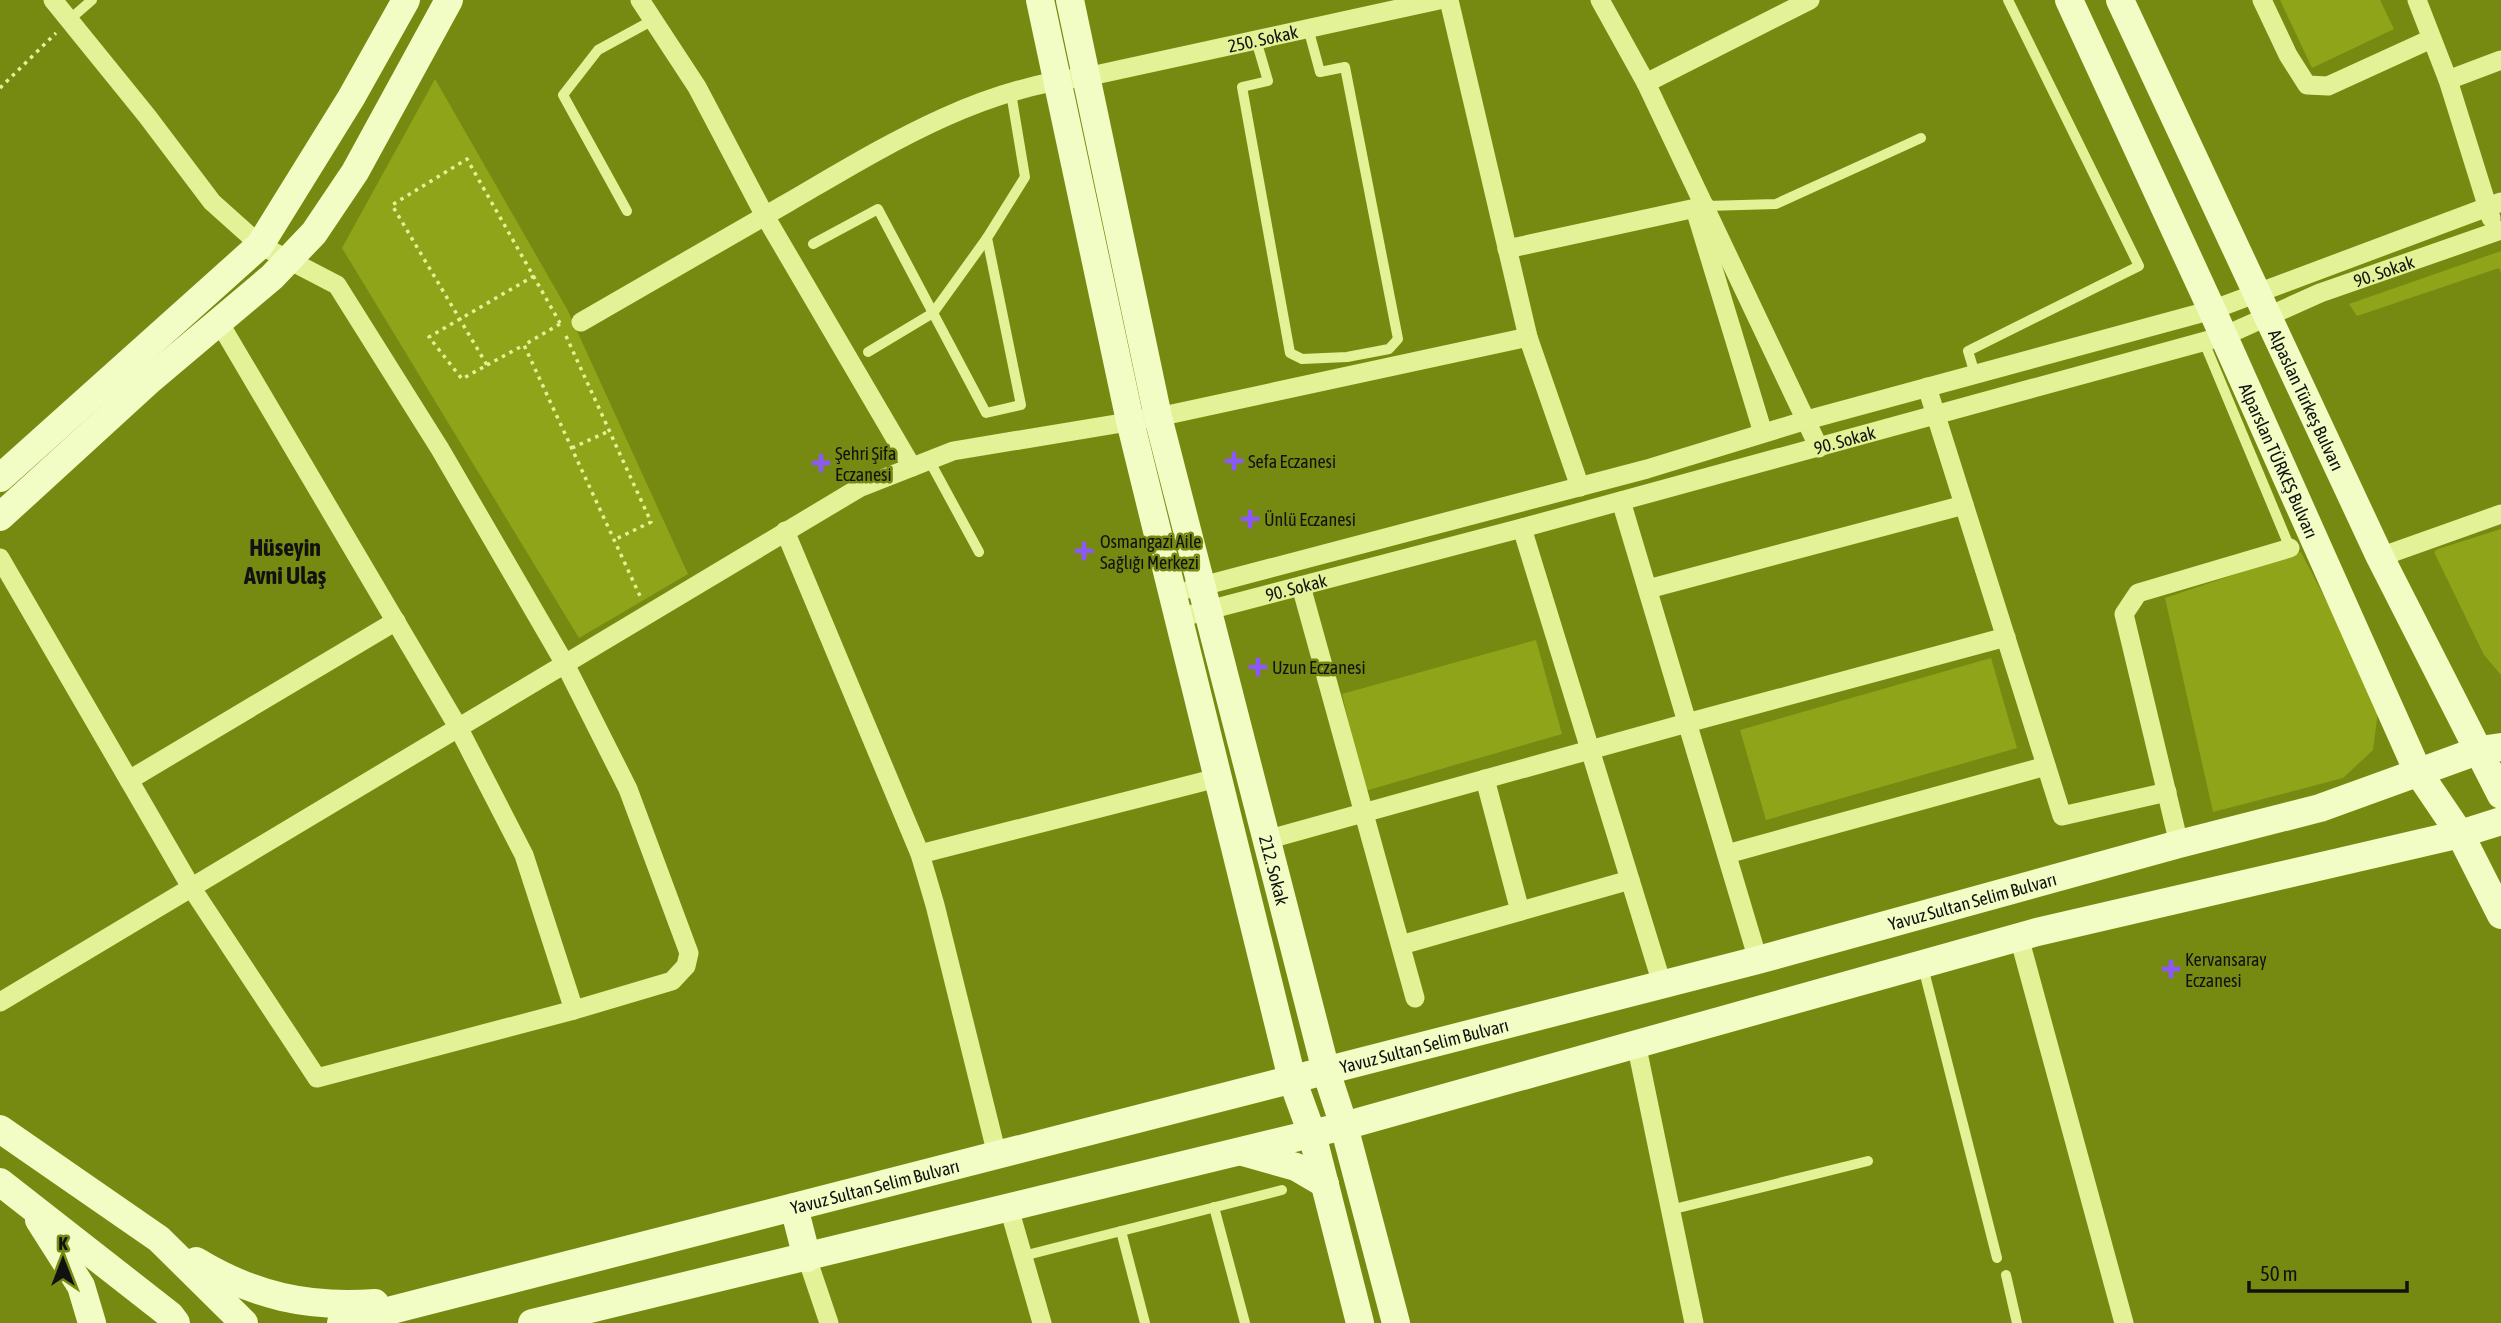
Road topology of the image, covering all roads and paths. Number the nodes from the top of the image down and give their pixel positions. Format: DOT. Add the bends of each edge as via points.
graph roads {
  1 [pos="53,0"];
  2 [pos="92,0"];
  3 [pos="406,0"];
  4 [pos="449,0"];
  5 [pos="639,0"];
  6 [pos="1041,0"];
  7 [pos="1070,0"];
  8 [pos="1439,0"];
  9 [pos="1449,0"];
  10 [pos="1600,0"];
  11 [pos="1810,0"];
  12 [pos="2008,0"];
  13 [pos="2069,0"];
  14 [pos="2120,0"];
  15 [pos="2262,0"];
  16 [pos="2417,0"];
  17 [pos="69,20"];
  18 [pos="653,20"];
  19 [pos="1308,29"];
  20 [pos="2431,39"];
  21 [pos="1256,40"];
  22 [pos="2501,60"];
  23 [pos="1086,78"];
  24 [pos="1057,80"];
  25 [pos="2448,80"];
  26 [pos="1646,83"];
  27 [pos="0,88"];
  28 [pos="1012,93"];
  29 [pos="1921,138"];
  30 [pos="2494,205"];
  31 [pos="1700,207"];
  32 [pos="627,211"];
  33 [pos="765,215"];
  34 [pos="2498,231"];
  35 [pos="987,238"];
  36 [pos="813,244"];
  37 [pos="260,245"];
  38 [pos="1507,249"];
  39 [pos="288,260"];
  40 [pos="534,276"];
  41 [pos="2262,305"];
  42 [pos="2212,310"];
  43 [pos="933,313"];
  44 [pos="460,319"];
  45 [pos="219,322"];
  46 [pos="581,322"];
  47 [pos="560,323"];
  48 [pos="1528,337"];
  49 [pos="2214,339"];
  50 [pos="524,345"];
  51 [pos="868,352"];
  52 [pos="487,365"];
  53 [pos="1975,374"];
  54 [pos="1927,387"];
  55 [pos="1158,416"];
  56 [pos="1936,416"];
  57 [pos="1807,420"];
  58 [pos="1130,421"];
  59 [pos="609,431"];
  60 [pos="1763,433"];
  61 [pos="572,448"];
  62 [pos="1819,448"];
  63 [pos="920,464"];
  64 [pos="0,478"];
  65 [pos="1580,487"];
  66 [pos="1621,501"];
  67 [pos="1964,505"];
  68 [pos="2501,514"];
  69 [pos="0,517"];
  70 [pos="1522,528"];
  71 [pos="785,531"];
  72 [pos="614,540"];
  73 [pos="2290,548"];
  74 [pos="979,552"];
  75 [pos="2380,557"];
  76 [pos="0,558"];
  77 [pos="1301,586"];
  78 [pos="1648,589"];
  79 [pos="1205,598"];
  80 [pos="1175,606"];
  81 [pos="648,613"];
  82 [pos="396,621"];
  83 [pos="2006,637"];
  84 [pos="565,664"];
  85 [pos="1687,723"];
  86 [pos="458,727"];
  87 [pos="2490,748"];
  88 [pos="1590,751"];
  89 [pos="2046,766"];
  90 [pos="2417,772"];
  91 [pos="1217,778"];
  92 [pos="1485,779"];
  93 [pos="129,780"];
  94 [pos="2167,792"];
  95 [pos="2501,795"];
  96 [pos="1365,812"];
  97 [pos="2501,821"];
  98 [pos="2460,834"];
  99 [pos="1266,840"];
  100 [pos="2179,844"];
  101 [pos="920,854"];
  102 [pos="1727,855"];
  103 [pos="1630,880"];
  104 [pos="191,887"];
  105 [pos="1520,911"];
  106 [pos="2501,915"];
  107 [pos="2019,937"];
  108 [pos="1401,945"];
  109 [pos="1758,960"];
  110 [pos="1922,964"];
  111 [pos="1662,984"];
  112 [pos="1415,998"];
  113 [pos="0,1002"];
  114 [pos="574,1010"];
  115 [pos="1278,1024"];
  116 [pos="1636,1043"];
  117 [pos="1326,1071"];
  118 [pos="1292,1079"];
  119 [pos="1216,1099"];
  120 [pos="1344,1126"];
  121 [pos="0,1129"];
  122 [pos="1312,1134"];
  123 [pos="1241,1151"];
  124 [pos="997,1155"];
  125 [pos="1868,1161"];
  126 [pos="0,1182"];
  127 [pos="1325,1184"];
  128 [pos="1282,1190"];
  129 [pos="28,1203"];
  130 [pos="794,1207"];
  131 [pos="1214,1207"];
  132 [pos="1009,1208"];
  133 [pos="1671,1210"];
  134 [pos="1121,1231"];
  135 [pos="159,1239"];
  136 [pos="1023,1256"];
  137 [pos="807,1258"];
  138 [pos="1997,1258"];
  139 [pos="2006,1275"];
  140 [pos="440,1298"];
  141 [pos="92,1323"];
  142 [pos="176,1323"];
  143 [pos="244,1323"];
  144 [pos="341,1323"];
  145 [pos="532,1323"];
  146 [pos="829,1323"];
  147 [pos="1042,1323"];
  148 [pos="1145,1323"];
  149 [pos="1245,1323"];
  150 [pos="1360,1323"];
  151 [pos="1396,1323"];
  152 [pos="1694,1323"];
  153 [pos="2017,1323"];
  154 [pos="2124,1323"];
  1 -- 17 [label="street"];
  2 -- 17 [label="lane"];
  3 -- 37 [label="main road"];
  4 -- 39 [label="main road" via="355,172 314,233"];
  5 -- 18 [label="street"];
  6 -- 24 [label="main road"];
  7 -- 23 [label="main road, 212. Sokak"];
  8 -- 19 [label="street, 250. Sokak"];
  9 -- 38 [label="street"];
  10 -- 26 [label="street"];
  11 -- 26 [label="street"];
  12 -- 53 [label="lane" via="2139,266 1968,351"];
  13 -- 42 [label="main road, Alparslan TÜRKEŞ Bulvarı"];
  14 -- 41 [label="main road, Alpaslan Türkeş Bulvarı"];
  15 -- 20 [label="street" via="2307,85 2328,86"];
  16 -- 20 [label="street"];
  17 -- 27 [label="path"];
  17 -- 37 [label="street" via="212,202"];
  18 -- 32 [label="lane" via="598,50 563,95"];
  18 -- 33 [label="street" via="697,87"];
  19 -- 21 [label="street, 250. Sokak"];
  19 -- 21 [label="lane" via="1320,72 1345,67 1398,339 1389,349 1302,359 1290,353 1242,87 1268,81"];
  20 -- 25 [label="street"];
  21 -- 23 [label="street, 250. Sokak"];
  22 -- 25 [label="street"];
  23 -- 24 [label="street, 250. Sokak"];
  23 -- 55 [label="main road, 212. Sokak"];
  24 -- 28 [label="street, 250. Sokak"];
  24 -- 58 [label="main road"];
  25 -- 30 [label="street"];
  26 -- 31 [label="street"];
  28 -- 33 [label="street, 250. Sokak" via="940,118"];
  28 -- 35 [label="lane" via="1026,177"];
  29 -- 31 [label="lane" via="1776,204"];
  30 -- 34 [label="street"];
  30 -- 41 [label="street, 90. Sokak"];
  31 -- 38 [label="street"];
  31 -- 57 [label="street"];
  31 -- 60 [label="street"];
  33 -- 46 [label="street, 250. Sokak"];
  33 -- 63 [label="street"];
  34 -- 41 [label="street, 90. Sokak" via="2320,293"];
  35 -- 43 [label="lane"];
  35 -- 43 [label="lane" via="1021,405 986,413"];
  36 -- 43 [label="lane" via="878,209"];
  37 -- 39 [label="street"];
  37 -- 64 [label="main road"];
  38 -- 48 [label="street"];
  39 -- 45 [label="main road"];
  39 -- 84 [label="street" via="337,285 440,449"];
  40 -- 44 [label="path"];
  40 -- 44 [label="path" via="467,159 392,205"];
  40 -- 47 [label="path"];
  41 -- 42 [label="street, 90. Sokak"];
  41 -- 49 [label="street, 90. Sokak"];
  41 -- 75 [label="main road, Alpaslan Türkeş Bulvarı"];
  42 -- 49 [label="main road, Alparslan TÜRKEŞ Bulvarı"];
  42 -- 53 [label="street, 90. Sokak"];
  43 -- 51 [label="lane"];
  44 -- 52 [label="path"];
  44 -- 52 [label="path" via="429,337 462,379"];
  45 -- 69 [label="main road"];
  45 -- 82 [label="street"];
  47 -- 50 [label="path"];
  47 -- 59 [label="path"];
  48 -- 55 [label="street"];
  48 -- 65 [label="street"];
  49 -- 56 [label="street, 90. Sokak"];
  49 -- 73 [label="lane"];
  49 -- 90 [label="main road, Alparslan TÜRKEŞ Bulvarı"];
  50 -- 52 [label="path"];
  50 -- 61 [label="path"];
  53 -- 54 [label="street, 90. Sokak"];
  54 -- 56 [label="street"];
  54 -- 57 [label="street, 90. Sokak"];
  55 -- 58 [label="street"];
  55 -- 79 [label="main road, 212. Sokak"];
  56 -- 62 [label="street, 90. Sokak"];
  56 -- 67 [label="street"];
  57 -- 60 [label="street, 90. Sokak"];
  57 -- 62 [label="street"];
  58 -- 63 [label="street" via="953,451"];
  58 -- 80 [label="main road"];
  59 -- 61 [label="path"];
  59 -- 72 [label="path" via="651,522"];
  60 -- 65 [label="street, 90. Sokak"];
  61 -- 72 [label="path"];
  62 -- 66 [label="street, 90. Sokak"];
  63 -- 71 [label="street" via="859,488"];
  63 -- 74 [label="lane"];
  65 -- 79 [label="street, 90. Sokak"];
  66 -- 70 [label="street, 90. Sokak"];
  66 -- 78 [label="street"];
  67 -- 78 [label="street"];
  67 -- 83 [label="street"];
  68 -- 75 [label="street"];
  70 -- 77 [label="street, 90. Sokak"];
  70 -- 88 [label="street"];
  71 -- 81 [label="street"];
  71 -- 101 [label="street"];
  72 -- 81 [label="path"];
  73 -- 94 [label="street" via="2138,593 2124,614"];
  75 -- 87 [label="main road, Alpaslan Türkeş Bulvarı"];
  76 -- 93 [label="street"];
  77 -- 79 [label="street, 90. Sokak"];
  77 -- 96 [label="street"];
  78 -- 85 [label="street"];
  79 -- 80 [label="street, 90. Sokak"];
  79 -- 99 [label="main road, 212. Sokak"];
  80 -- 91 [label="main road"];
  81 -- 84 [label="street"];
  82 -- 86 [label="street"];
  82 -- 93 [label="street"];
  83 -- 85 [label="street"];
  83 -- 89 [label="street"];
  84 -- 86 [label="street"];
  84 -- 114 [label="street" via="628,789 689,953 686,966 673,981"];
  85 -- 88 [label="street"];
  85 -- 102 [label="street"];
  86 -- 104 [label="street"];
  86 -- 114 [label="street" via="524,855"];
  87 -- 90 [label="main road, Yavuz Sultan Selim Bulvarı"];
  87 -- 95 [label="main road, Alpaslan Türkeş Bulvarı"];
  88 -- 92 [label="street"];
  88 -- 103 [label="street"];
  89 -- 94 [label="street" via="2062,816"];
  89 -- 102 [label="street"];
  90 -- 98 [label="main road, Alparslan TÜRKEŞ Bulvarı"];
  90 -- 100 [label="main road, Yavuz Sultan Selim Bulvarı" via="2320,808"];
  91 -- 101 [label="street"];
  91 -- 115 [label="main road"];
  92 -- 96 [label="street"];
  92 -- 105 [label="street"];
  93 -- 104 [label="street"];
  94 -- 100 [label="street"];
  96 -- 99 [label="street"];
  96 -- 108 [label="street"];
  97 -- 98 [label="main road"];
  98 -- 106 [label="main road, Alparslan TÜRKEŞ Bulvarı"];
  98 -- 107 [label="main road"];
  99 -- 117 [label="main road, 212. Sokak"];
  100 -- 109 [label="main road, Yavuz Sultan Selim Bulvarı"];
  101 -- 124 [label="street"];
  102 -- 109 [label="street"];
  103 -- 105 [label="street"];
  103 -- 111 [label="street"];
  104 -- 113 [label="street"];
  104 -- 114 [label="street" via="317,1078"];
  105 -- 108 [label="street"];
  107 -- 110 [label="main road"];
  107 -- 154 [label="street"];
  108 -- 112 [label="street"];
  109 -- 111 [label="main road, Yavuz Sultan Selim Bulvarı"];
  110 -- 116 [label="main road"];
  110 -- 138 [label="lane"];
  111 -- 117 [label="main road, Yavuz Sultan Selim Bulvarı"];
  115 -- 118 [label="main road"];
  115 -- 119 [label="main road" via="1262,1069"];
  116 -- 120 [label="main road"];
  116 -- 133 [label="street"];
  117 -- 118 [label="main road, Yavuz Sultan Selim Bulvarı"];
  117 -- 120 [label="main road, 212. Sokak"];
  118 -- 119 [label="main road, Yavuz Sultan Selim Bulvarı"];
  118 -- 122 [label="main road"];
  119 -- 124 [label="main road, Yavuz Sultan Selim Bulvarı"];
  120 -- 122 [label="main road"];
  120 -- 151 [label="main road, 212. Sokak"];
  121 -- 135 [label="main road"];
  122 -- 123 [label="main road"];
  122 -- 127 [label="main road"];
  123 -- 127 [label="main road" via="1296,1167"];
  123 -- 132 [label="main road"];
  124 -- 130 [label="main road, Yavuz Sultan Selim Bulvarı"];
  125 -- 133 [label="lane"];
  126 -- 129 [label="main road"];
  127 -- 150 [label="main road"];
  128 -- 131 [label="lane"];
  129 -- 141 [label="main road" via="81,1286"];
  129 -- 142 [label="main road"];
  130 -- 137 [label="main road"];
  130 -- 140 [label="main road, Yavuz Sultan Selim Bulvarı"];
  131 -- 134 [label="lane"];
  131 -- 149 [label="lane"];
  132 -- 136 [label="street"];
  132 -- 137 [label="main road"];
  133 -- 152 [label="street"];
  134 -- 136 [label="lane"];
  134 -- 148 [label="lane"];
  135 -- 140 [label="main road" via="224,1278 275,1297 359,1304"];
  135 -- 143 [label="main road"];
  136 -- 147 [label="street"];
  137 -- 145 [label="main road"];
  137 -- 146 [label="street"];
  139 -- 153 [label="lane"];
  140 -- 144 [label="main road, Yavuz Sultan Selim Bulvarı"];
}
